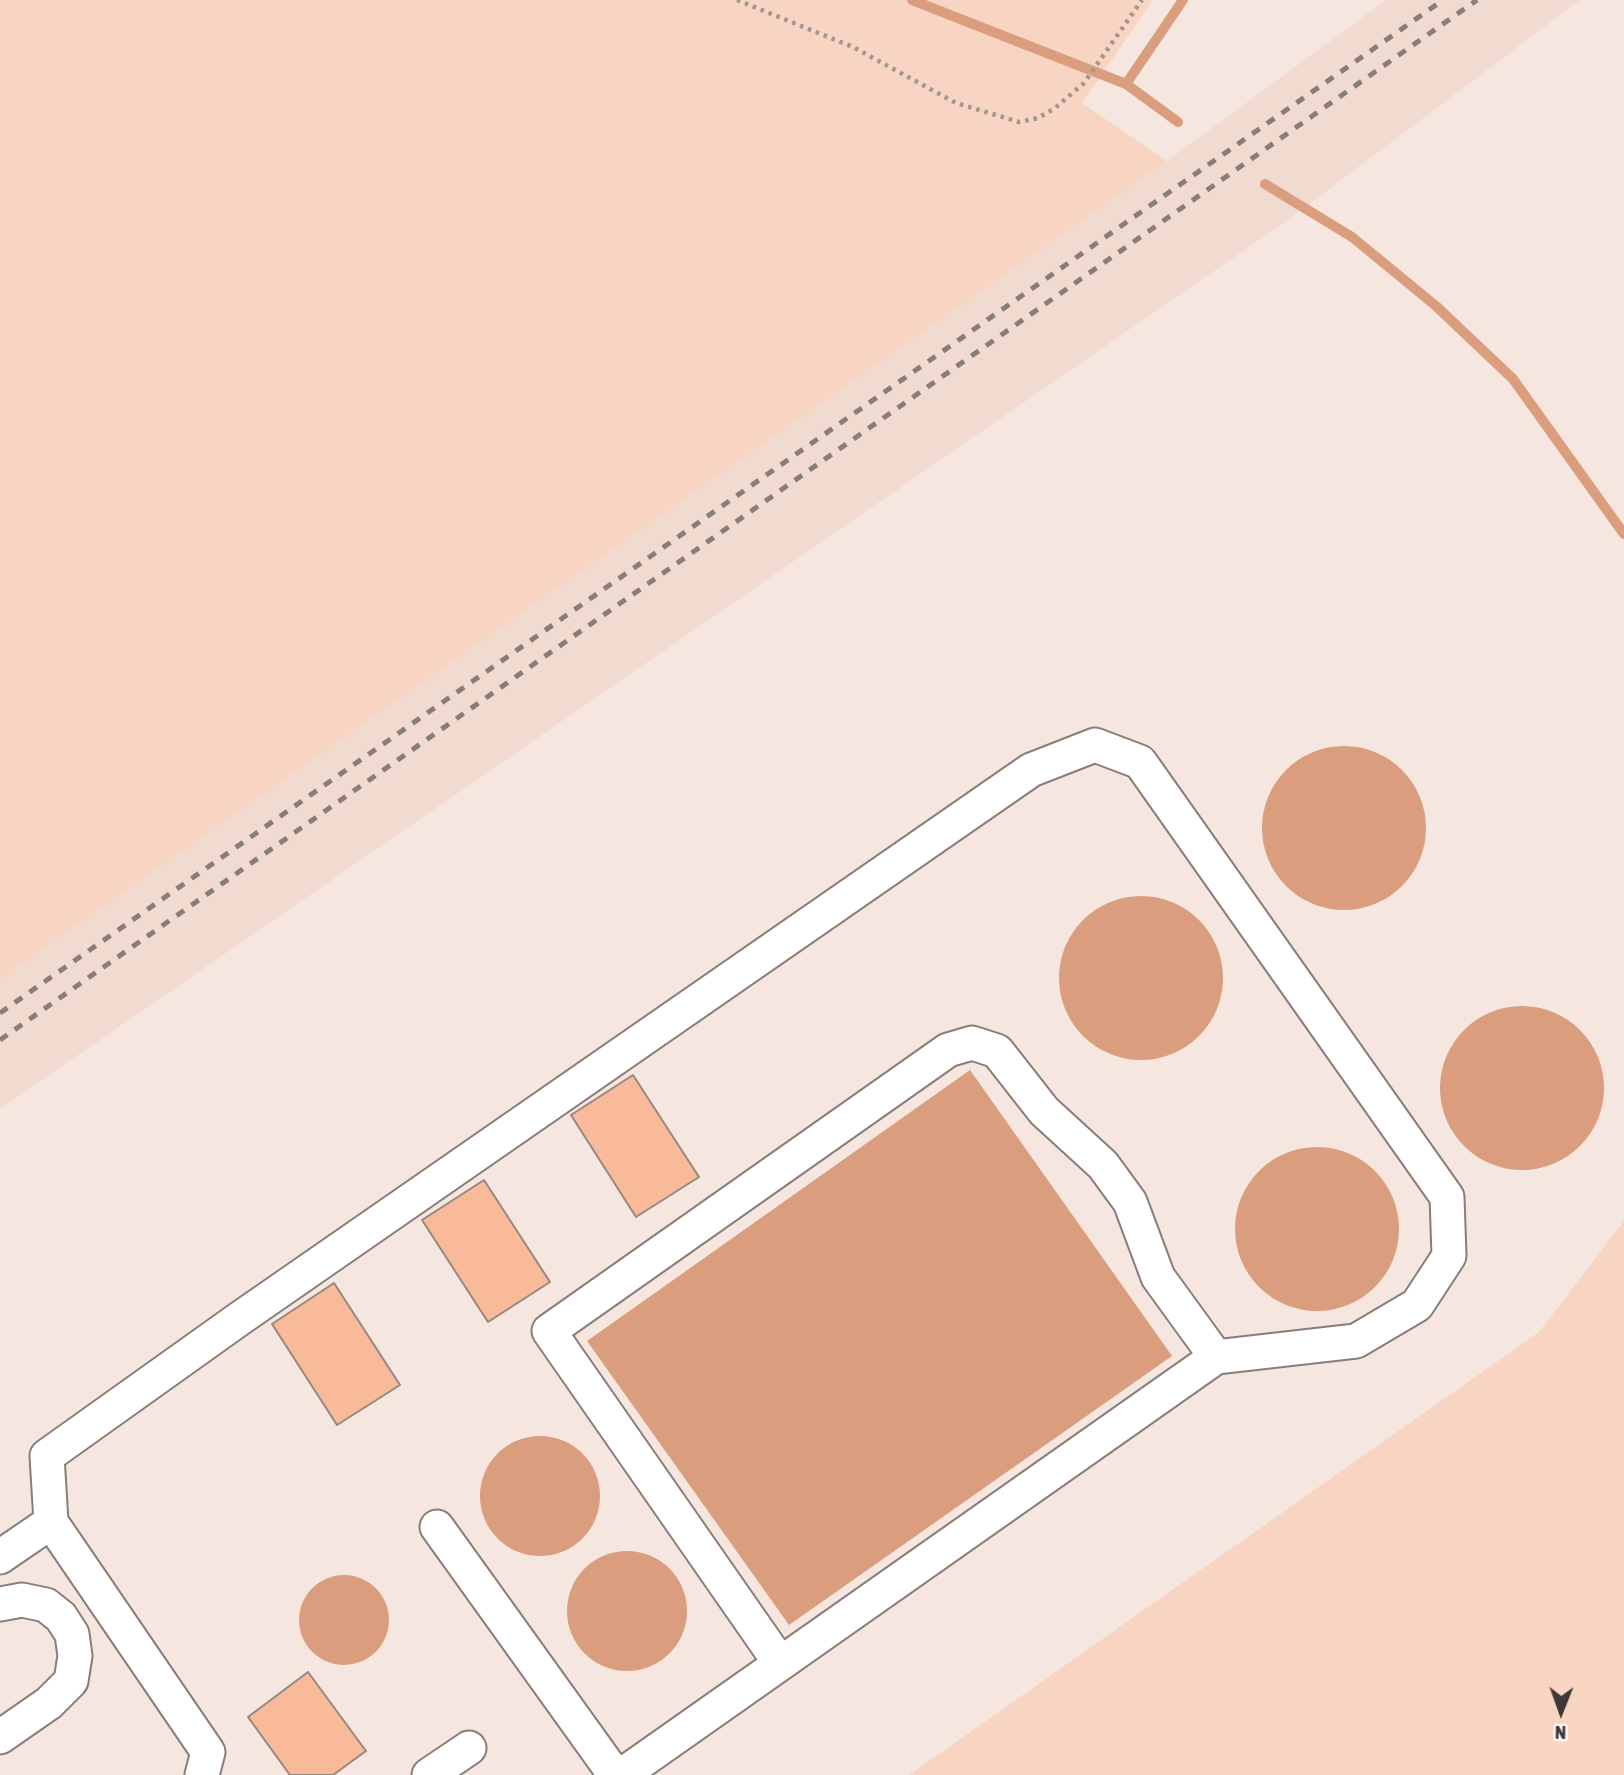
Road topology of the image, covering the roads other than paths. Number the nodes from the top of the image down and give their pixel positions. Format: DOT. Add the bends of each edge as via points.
graph roads {
  1 [pos="1216,1357"];
  2 [pos="51,1522"];
  3 [pos="437,1527"];
  4 [pos="0,1557"];
  5 [pos="0,1604"];
  6 [pos="780,1663"];
  7 [pos="0,1737"];
  8 [pos="470,1748"];
  9 [pos="202,1775"];
  10 [pos="429,1775"];
  11 [pos="615,1775"];
  12 [pos="622,1775"];
  1 -- 2 [label="lane" via="1356,1340 1417,1305 1449,1256 1447,1198 1140,762 1095,745 1031,770 47,1456"];
  1 -- 6 [label="lane"];
  1 -- 6 [label="lane" via="1158,1277 1130,1202 1103,1165 1044,1111 996,1051 972,1043 948,1050 549,1331"];
  2 -- 4 [label="lane"];
  2 -- 9 [label="lane" via="208,1752"];
  3 -- 11 [label="lane"];
  5 -- 7 [label="lane" via="22,1600 46,1605 72,1634 75,1656 71,1681 49,1703"];
  6 -- 12 [label="lane"];
  8 -- 10 [label="lane"];
}
